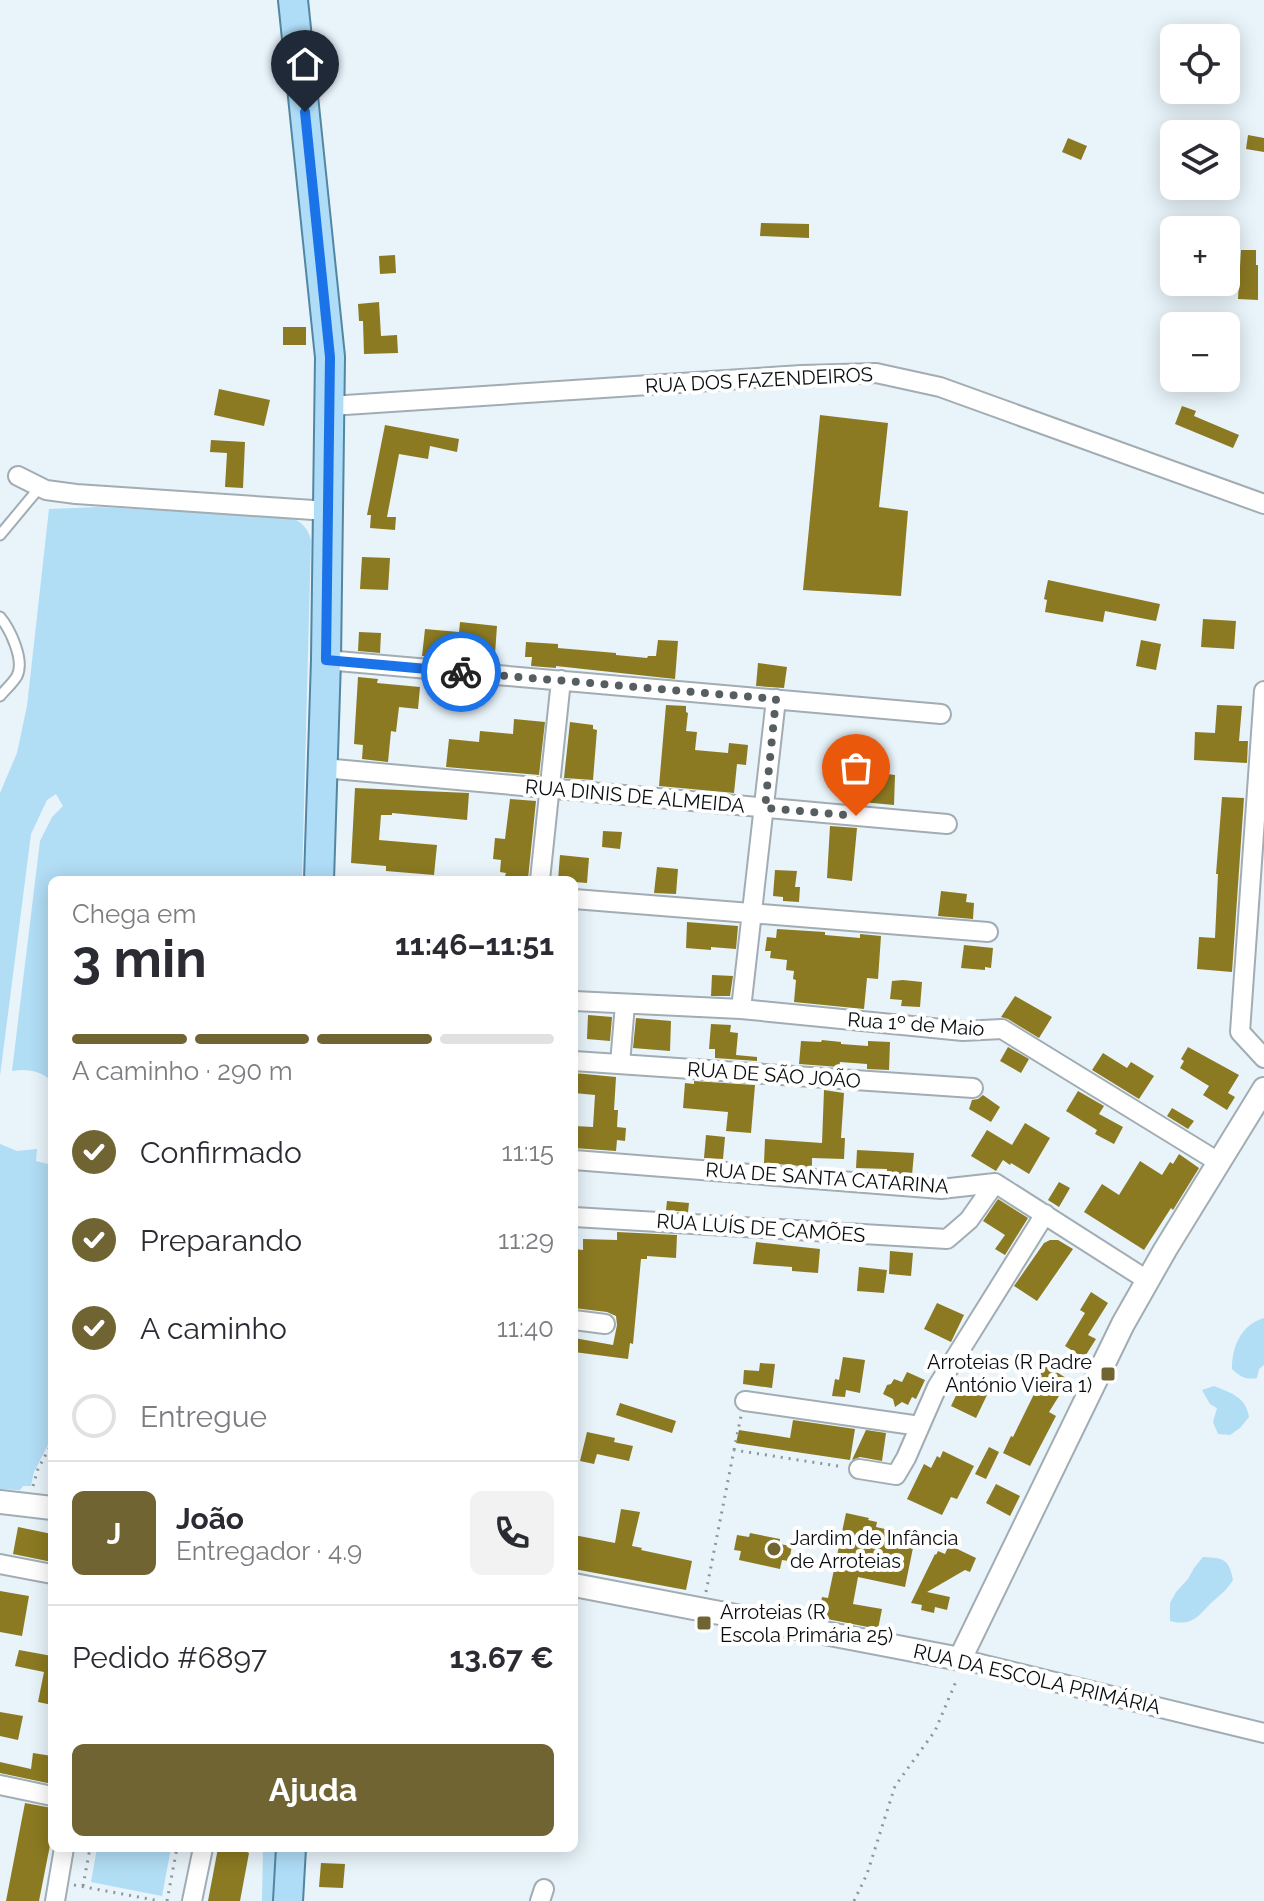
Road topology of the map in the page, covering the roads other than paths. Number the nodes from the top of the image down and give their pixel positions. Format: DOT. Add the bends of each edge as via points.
graph roads {
  1 [pos="293,0"];
  2 [pos="330,406"];
  3 [pos="18,476"];
  4 [pos="40,487"];
  5 [pos="1264,504"];
  6 [pos="328,511"];
  7 [pos="0,535"];
  8 [pos="0,617"];
  9 [pos="326,660"];
  10 [pos="561,680"];
  11 [pos="1264,691"];
  12 [pos="0,696"];
  13 [pos="776,699"];
  14 [pos="941,714"];
  15 [pos="323,768"];
  16 [pos="550,788"];
  17 [pos="765,808"];
  18 [pos="947,824"];
  19 [pos="319,876"];
  20 [pos="540,876"];
  21 [pos="578,899"];
  22 [pos="753,913"];
  23 [pos="988,932"];
  24 [pos="578,1001"];
  25 [pos="625,1004"];
  26 [pos="741,1009"];
  27 [pos="1264,1058"];
  28 [pos="578,1061"];
  29 [pos="620,1064"];
  30 [pos="973,1088"];
  31 [pos="1264,1089"];
  32 [pos="578,1160"];
  33 [pos="1220,1163"];
  34 [pos="995,1183"];
  35 [pos="1045,1214"];
  36 [pos="578,1217"];
  37 [pos="1147,1280"];
  38 [pos="578,1321"];
  39 [pos="605,1324"];
  40 [pos="745,1401"];
  41 [pos="920,1426"];
  42 [pos="859,1469"];
  43 [pos="0,1502"];
  44 [pos="41,1506"];
  45 [pos="0,1564"];
  46 [pos="48,1573"];
  47 [pos="578,1586"];
  48 [pos="960,1659"];
  49 [pos="1264,1733"];
  50 [pos="0,1785"];
  51 [pos="48,1795"];
  52 [pos="63,1852"];
  53 [pos="202,1852"];
  54 [pos="291,1852"];
  55 [pos="56,1897"];
  56 [pos="192,1901"];
  57 [pos="288,1901"];
  1 -- 2 [label="main road" via="330,357"];
  2 -- 5 [label="street, RUA DOS FAZENDEIROS" via="876,373 940,387"];
  2 -- 6 [label="main road"];
  3 -- 4 [label="street"];
  4 -- 6 [label="street"];
  4 -- 7 [label="lane"];
  6 -- 9 [label="main road"];
  8 -- 12 [label="lane" via="11,630 19,663 18,676"];
  9 -- 10 [label="street"];
  9 -- 15 [label="main road"];
  10 -- 13 [label="street"];
  10 -- 16 [label="street"];
  11 -- 27 [label="street" via="1240,1032"];
  13 -- 14 [label="street"];
  13 -- 17 [label="street"];
  15 -- 16 [label="street, RUA DINIS DE ALMEIDA"];
  15 -- 19 [label="main road"];
  16 -- 17 [label="street, RUA DINIS DE ALMEIDA"];
  16 -- 20 [label="street"];
  17 -- 18 [label="street, RUA DINIS DE ALMEIDA"];
  17 -- 22 [label="street"];
  21 -- 22 [label="street"];
  22 -- 23 [label="street"];
  22 -- 26 [label="street"];
  24 -- 25 [label="street, Rua 1º de Maio"];
  25 -- 26 [label="street, Rua 1º de Maio"];
  25 -- 29 [label="street"];
  26 -- 33 [label="street, Rua 1º de Maio" via="963,1031 1002,1029"];
  28 -- 29 [label="street, RUA DE SÃO JOÃO"];
  29 -- 30 [label="street, RUA DE SÃO JOÃO"];
  31 -- 33 [label="street"];
  32 -- 34 [label="street, RUA DE SANTA CATARINA" via="941,1189"];
  33 -- 37 [label="street"];
  34 -- 35 [label="street"];
  34 -- 36 [label="street, RUA LUÍS DE CAMÕES" via="969,1220 947,1239"];
  35 -- 37 [label="street"];
  35 -- 41 [label="street" via="937,1387"];
  37 -- 48 [label="street"];
  38 -- 39 [label="street"];
  40 -- 41 [label="street"];
  41 -- 42 [label="street" via="896,1475"];
  43 -- 44 [label="street"];
  45 -- 46 [label="street"];
  47 -- 48 [label="street, RUA DA ESCOLA PRIMÁRIA"];
  48 -- 49 [label="street, RUA DA ESCOLA PRIMÁRIA"];
  50 -- 51 [label="street"];
  52 -- 55 [label="street"];
  53 -- 56 [label="street"];
  54 -- 57 [label="main road"];
}
